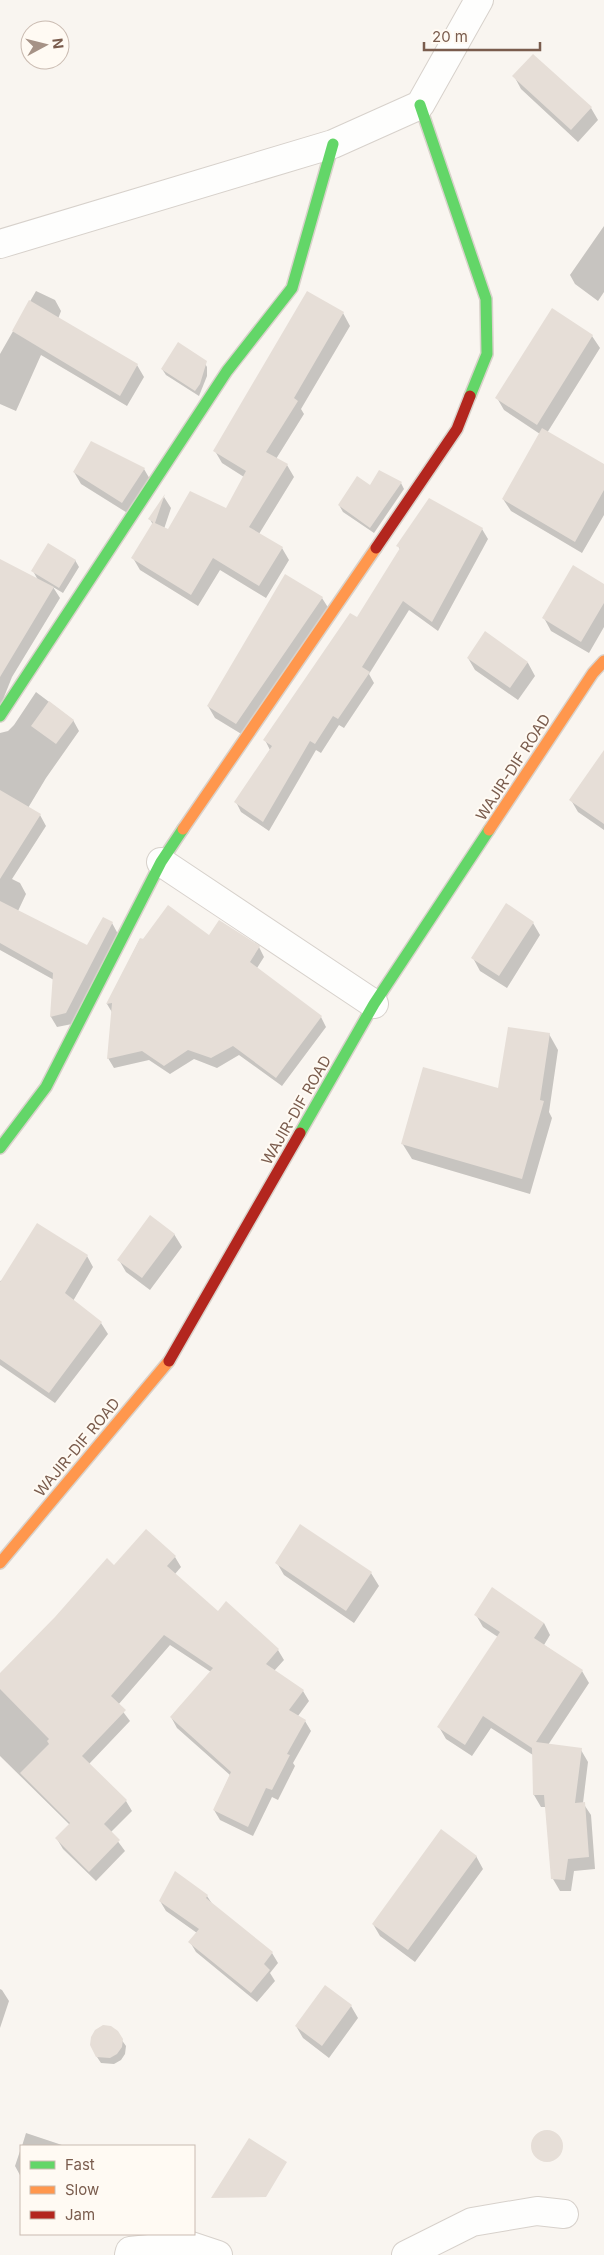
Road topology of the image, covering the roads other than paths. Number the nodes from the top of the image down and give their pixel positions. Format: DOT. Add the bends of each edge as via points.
graph roads {
  1 [pos="479,0"];
  2 [pos="420,105"];
  3 [pos="333,144"];
  4 [pos="0,244"];
  5 [pos="604,661"];
  6 [pos="0,716"];
  7 [pos="161,862"];
  8 [pos="374,1004"];
  9 [pos="0,1148"];
  10 [pos="0,1563"];
  11 [pos="564,2214"];
  12 [pos="128,2255"];
  13 [pos="218,2255"];
  14 [pos="406,2255"];
  1 -- 2 [label="street"];
  2 -- 3 [label="street"];
  2 -- 7 [label="street" via="486,299 487,354 457,429"];
  3 -- 4 [label="street"];
  3 -- 6 [label="street" via="292,288 227,371"];
  5 -- 8 [label="street, WAJIR-DIF ROAD"];
  7 -- 8 [label="street"];
  7 -- 9 [label="street" via="46,1086"];
  8 -- 10 [label="street, WAJIR-DIF ROAD" via="170,1360"];
  11 -- 14 [label="street" via="537,2211 472,2222"];
  12 -- 13 [label="street" via="130,2251 188,2245"];
}
